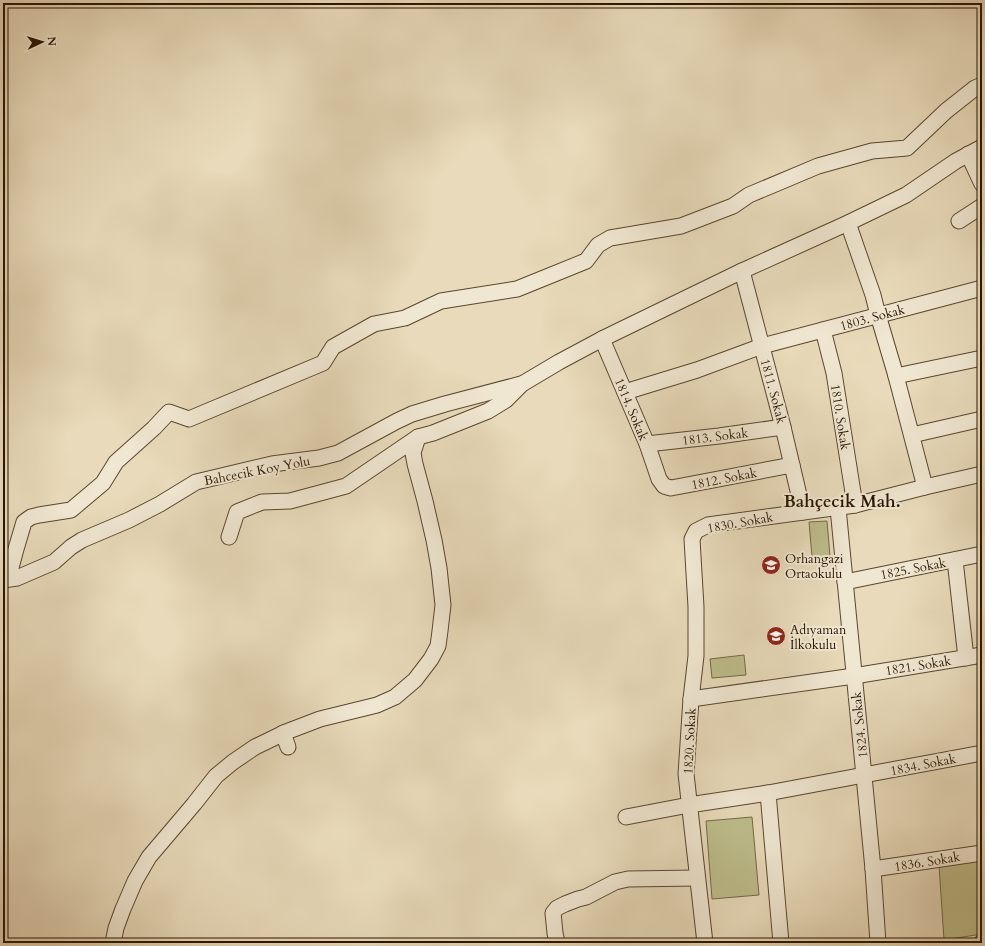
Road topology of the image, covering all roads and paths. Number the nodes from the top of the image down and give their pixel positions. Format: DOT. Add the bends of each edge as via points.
graph roads {
  1 [pos="982,85"];
  2 [pos="982,147"];
  3 [pos="968,154"];
  4 [pos="982,184"];
  5 [pos="982,206"];
  6 [pos="959,221"];
  7 [pos="848,223"];
  8 [pos="742,271"];
  9 [pos="982,288"];
  10 [pos="878,316"];
  11 [pos="823,330"];
  12 [pos="602,339"];
  13 [pos="762,346"];
  14 [pos="982,358"];
  15 [pos="896,376"];
  16 [pos="522,384"];
  17 [pos="625,392"];
  18 [pos="982,419"];
  19 [pos="783,427"];
  20 [pos="912,435"];
  21 [pos="418,437"];
  22 [pos="647,444"];
  23 [pos="792,465"];
  24 [pos="982,474"];
  25 [pos="660,479"];
  26 [pos="925,487"];
  27 [pos="855,505"];
  28 [pos="838,508"];
  29 [pos="803,512"];
  30 [pos="229,537"];
  31 [pos="692,539"];
  32 [pos="982,554"];
  33 [pos="955,560"];
  34 [pos="6,580"];
  35 [pos="845,582"];
  36 [pos="982,655"];
  37 [pos="966,658"];
  38 [pos="854,676"];
  39 [pos="691,699"];
  40 [pos="982,753"];
  41 [pos="864,775"];
  42 [pos="768,793"];
  43 [pos="689,805"];
  44 [pos="626,817"];
  45 [pos="982,853"];
  46 [pos="873,869"];
  47 [pos="697,878"];
  48 [pos="112,943"];
  49 [pos="557,943"];
  50 [pos="705,943"];
  51 [pos="781,943"];
  52 [pos="878,943"];
  1 -- 34 [label="street" via="946,112 907,148 872,151 818,166 749,194 733,206 680,226 610,238 598,245 586,261 517,289 441,301 405,318 374,324 333,346 322,363 189,419 170,412 116,462 103,483 71,510 31,517 24,522"];
  2 -- 3 [label="street"];
  3 -- 4 [label="street"];
  3 -- 7 [label="street" via="906,195"];
  5 -- 6 [label="street"];
  7 -- 8 [label="street"];
  7 -- 10 [label="street"];
  8 -- 12 [label="street"];
  8 -- 13 [label="street, 1811. Sokak"];
  9 -- 10 [label="street, 1803. Sokak"];
  10 -- 11 [label="street, 1803. Sokak"];
  10 -- 15 [label="street"];
  11 -- 13 [label="street, 1803. Sokak"];
  11 -- 27 [label="street, 1810. Sokak" via="834,373"];
  12 -- 16 [label="street"];
  12 -- 17 [label="street, 1814. Sokak"];
  13 -- 17 [label="street, 1803. Sokak" via="698,370"];
  13 -- 19 [label="street, 1811. Sokak"];
  14 -- 15 [label="street"];
  15 -- 20 [label="street"];
  16 -- 21 [label="street" via="506,400 488,411"];
  16 -- 34 [label="street, Bahcecik Koy Yolu" via="412,414 338,453 272,464 196,482 160,504 82,540 54,562"];
  17 -- 22 [label="street, 1814. Sokak"];
  18 -- 20 [label="street"];
  19 -- 22 [label="street, 1813. Sokak"];
  19 -- 23 [label="street, 1811. Sokak"];
  20 -- 26 [label="street"];
  21 -- 30 [label="street" via="346,486 290,501 262,502 237,512"];
  21 -- 48 [label="street" via="413,452 434,540 443,605 434,661 395,697 377,705 320,719 285,740 255,747 216,776 149,856 123,909"];
  22 -- 25 [label="street, 1814. Sokak"];
  23 -- 25 [label="street, 1812. Sokak" via="671,488 664,486"];
  23 -- 29 [label="street, 1811. Sokak"];
  24 -- 26 [label="street, 1830. Sokak"];
  26 -- 27 [label="street, 1830. Sokak"];
  27 -- 28 [label="street, 1830. Sokak"];
  28 -- 29 [label="street, 1830. Sokak"];
  28 -- 35 [label="street, 1824. Sokak"];
  29 -- 31 [label="street, 1830. Sokak" via="708,525 696,531"];
  31 -- 39 [label="street, 1820. Sokak" via="696,656"];
  32 -- 33 [label="street, 1825. Sokak"];
  33 -- 35 [label="street, 1825. Sokak"];
  33 -- 37 [label="street"];
  35 -- 38 [label="street, 1824. Sokak"];
  36 -- 37 [label="street, 1821. Sokak"];
  37 -- 38 [label="street, 1821. Sokak"];
  38 -- 39 [label="street, 1821. Sokak"];
  38 -- 41 [label="street, 1824. Sokak"];
  39 -- 43 [label="street, 1820. Sokak" via="686,774"];
  40 -- 41 [label="street, 1834. Sokak"];
  41 -- 42 [label="street, 1834. Sokak"];
  41 -- 46 [label="street, 1824. Sokak"];
  42 -- 43 [label="street, 1834. Sokak"];
  42 -- 51 [label="street"];
  43 -- 44 [label="street, 1834. Sokak"];
  43 -- 47 [label="street, 1820. Sokak"];
  45 -- 46 [label="street, 1836. Sokak"];
  46 -- 52 [label="street, 1824. Sokak"];
  47 -- 49 [label="street" via="628,879 615,882 586,897 565,904 553,913"];
  47 -- 50 [label="street, 1820. Sokak"];
}
